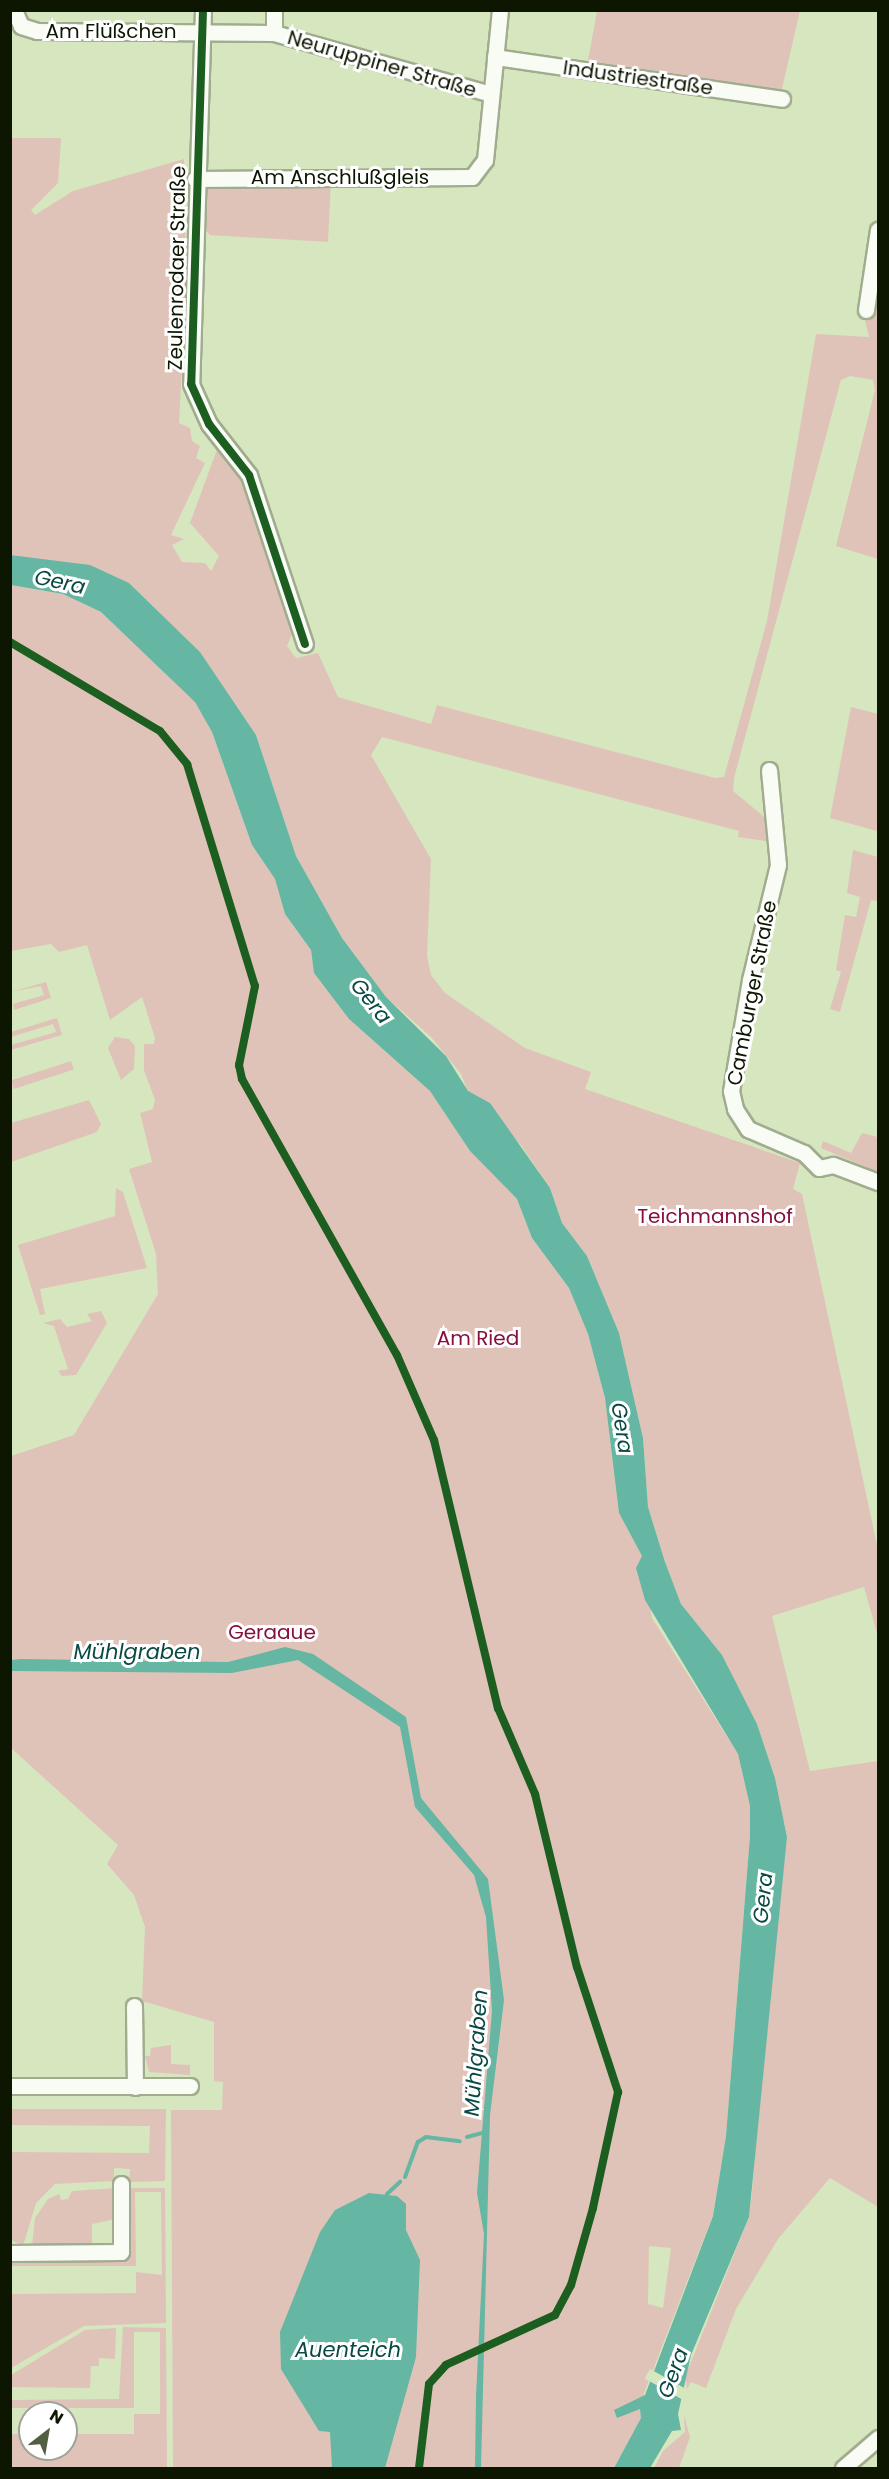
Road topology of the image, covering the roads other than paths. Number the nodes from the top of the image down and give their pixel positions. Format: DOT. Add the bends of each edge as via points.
graph roads {
  1 [pos="14,10"];
  2 [pos="203,10"];
  3 [pos="274,10"];
  4 [pos="500,10"];
  5 [pos="201,30"];
  6 [pos="274,33"];
  7 [pos="495,57"];
  8 [pos="490,94"];
  9 [pos="782,99"];
  10 [pos="195,179"];
  11 [pos="879,230"];
  12 [pos="866,310"];
  13 [pos="305,644"];
  14 [pos="769,770"];
  15 [pos="879,1182"];
  16 [pos="134,2006"];
  17 [pos="10,2086"];
  18 [pos="190,2086"];
  19 [pos="135,2087"];
  20 [pos="121,2184"];
  21 [pos="10,2253"];
  22 [pos="879,2438"];
  23 [pos="843,2469"];
  1 -- 5 [label="street, Am Flüßchen" via="21,26 37,31"];
  2 -- 5 [label="street, Zeulenrodaer Straße"];
  3 -- 6 [label="street"];
  4 -- 7 [label="street"];
  5 -- 6 [label="street, Am Flüßchen"];
  5 -- 10 [label="street, Zeulenrodaer Straße"];
  6 -- 8 [label="street, Neuruppiner Straße"];
  7 -- 8 [label="street"];
  7 -- 9 [label="street, Industriestraße"];
  8 -- 10 [label="street, Am Anschlußgleis" via="483,169 472,177"];
  10 -- 13 [label="street, Zeulenrodaer Straße" via="191,384 209,424 249,475"];
  11 -- 12 [label="street"];
  14 -- 15 [label="street, Camburger Straße" via="778,865 731,1091 739,1119 748,1129 804,1153 819,1168 843,1167"];
  16 -- 19 [label="street"];
  17 -- 19 [label="street"];
  18 -- 19 [label="street"];
  20 -- 21 [label="street" via="121,2252"];
  22 -- 23 [label="street"];
}
